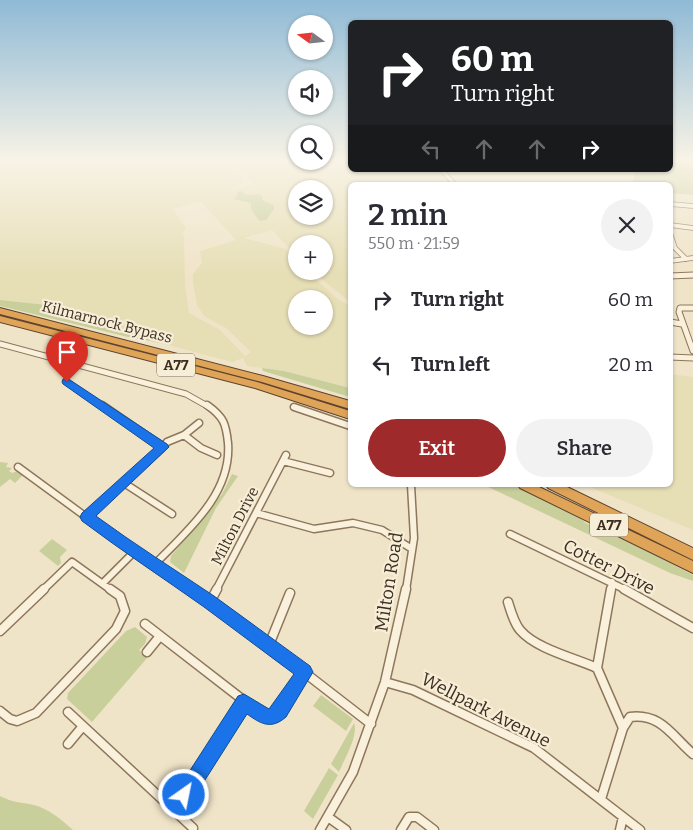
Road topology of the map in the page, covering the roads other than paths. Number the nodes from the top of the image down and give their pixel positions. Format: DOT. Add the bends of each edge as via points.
graph roads {
  1 [pos="673,204"];
  2 [pos="693,206"];
  3 [pos="673,225"];
  4 [pos="693,228"];
  5 [pos="673,242"];
  6 [pos="693,258"];
  7 [pos="686,259"];
  8 [pos="673,261"];
  9 [pos="693,275"];
  10 [pos="673,276"];
  11 [pos="693,308"];
  12 [pos="0,311"];
  13 [pos="0,319"];
  14 [pos="673,322"];
  15 [pos="682,324"];
  16 [pos="0,344"];
  17 [pos="693,351"];
  18 [pos="673,357"];
  19 [pos="693,358"];
  20 [pos="67,382"];
  21 [pos="348,404"];
  22 [pos="294,407"];
  23 [pos="348,415"];
  24 [pos="200,423"];
  25 [pos="348,425"];
  26 [pos="184,435"];
  27 [pos="163,447"];
  28 [pos="217,455"];
  29 [pos="18,467"];
  30 [pos="330,473"];
  31 [pos="124,483"];
  32 [pos="411,487"];
  33 [pos="528,487"];
  34 [pos="556,487"];
  35 [pos="256,513"];
  36 [pos="172,514"];
  37 [pos="86,517"];
  38 [pos="510,534"];
  39 [pos="412,549"];
  40 [pos="134,552"];
  41 [pos="693,554"];
  42 [pos="155,564"];
  43 [pos="693,566"];
  44 [pos="612,582"];
  45 [pos="103,583"];
  46 [pos="290,593"];
  47 [pos="210,602"];
  48 [pos="508,602"];
  49 [pos="144,624"];
  50 [pos="693,628"];
  51 [pos="0,631"];
  52 [pos="160,636"];
  53 [pos="269,645"];
  54 [pos="147,652"];
  55 [pos="597,668"];
  56 [pos="304,672"];
  57 [pos="385,682"];
  58 [pos="244,702"];
  59 [pos="0,710"];
  60 [pos="68,712"];
  61 [pos="371,724"];
  62 [pos="83,726"];
  63 [pos="623,728"];
  64 [pos="68,744"];
  65 [pos="693,754"];
  66 [pos="601,799"];
  67 [pos="174,811"];
  68 [pos="328,817"];
  69 [pos="623,817"];
  70 [pos="193,828"];
  71 [pos="320,830"];
  72 [pos="346,830"];
  73 [pos="401,830"];
  74 [pos="434,830"];
  75 [pos="620,830"];
  76 [pos="640,830"];
  1 -- 2 [label="street"];
  3 -- 4 [label="street"];
  5 -- 7 [label="street"];
  6 -- 7 [label="street"];
  7 -- 8 [label="street"];
  9 -- 10 [label="street"];
  11 -- 15 [label="street" via="680,308"];
  12 -- 21 [label="highway, Kilmarnock Bypass / A77" via="263,379"];
  13 -- 23 [label="highway, Kilmarnock Bypass / A77" via="257,385"];
  14 -- 15 [label="street"];
  15 -- 17 [label="street"];
  16 -- 42 [label="street" via="186,394 207,405 224,421 230,449 225,478 209,504"];
  18 -- 19 [label="street"];
  20 -- 27 [label="street"];
  22 -- 25 [label="street"];
  24 -- 26 [label="street"];
  26 -- 27 [label="street"];
  26 -- 28 [label="street"];
  27 -- 31 [label="street"];
  29 -- 37 [label="street"];
  30 -- 35 [label="street, Milton Drive" via="284,458"];
  31 -- 36 [label="street"];
  31 -- 37 [label="street"];
  32 -- 39 [label="street, Milton Road"];
  33 -- 43 [label="highway, A77"];
  34 -- 41 [label="highway, A77"];
  35 -- 39 [label="street" via="314,530 353,523 382,530"];
  35 -- 47 [label="street, Milton Drive"];
  37 -- 40 [label="street"];
  38 -- 44 [label="street, Cotter Drive"];
  39 -- 57 [label="street, Milton Road" via="405,597"];
  40 -- 42 [label="street"];
  40 -- 45 [label="street"];
  42 -- 47 [label="street"];
  44 -- 50 [label="street, Cotter Drive"];
  44 -- 55 [label="street"];
  45 -- 51 [label="street" via="72,562"];
  45 -- 59 [label="street" via="120,596 125,610 116,629 36,713 20,722 10,721"];
  46 -- 53 [label="street"];
  47 -- 53 [label="street"];
  48 -- 55 [label="street" via="521,632 531,640"];
  49 -- 52 [label="street"];
  52 -- 54 [label="street"];
  52 -- 58 [label="street"];
  53 -- 56 [label="street"];
  55 -- 63 [label="street"];
  56 -- 58 [label="street" via="280,711 270,718"];
  56 -- 61 [label="street"];
  57 -- 61 [label="street, Milton Road"];
  57 -- 66 [label="street, Wellpark Avenue" via="413,690 534,748"];
  58 -- 67 [label="street"];
  60 -- 62 [label="street"];
  61 -- 68 [label="street, Milton Road" via="353,772"];
  62 -- 64 [label="street"];
  62 -- 67 [label="street"];
  63 -- 65 [label="street" via="630,717 641,714 653,717"];
  63 -- 66 [label="street"];
  66 -- 69 [label="street, Wellpark Avenue"];
  67 -- 70 [label="street"];
  68 -- 71 [label="street, Milton Road"];
  68 -- 72 [label="street"];
  69 -- 75 [label="street"];
  69 -- 76 [label="street, Wellpark Avenue"];
  73 -- 74 [label="street" via="409,817 417,817"];
}
